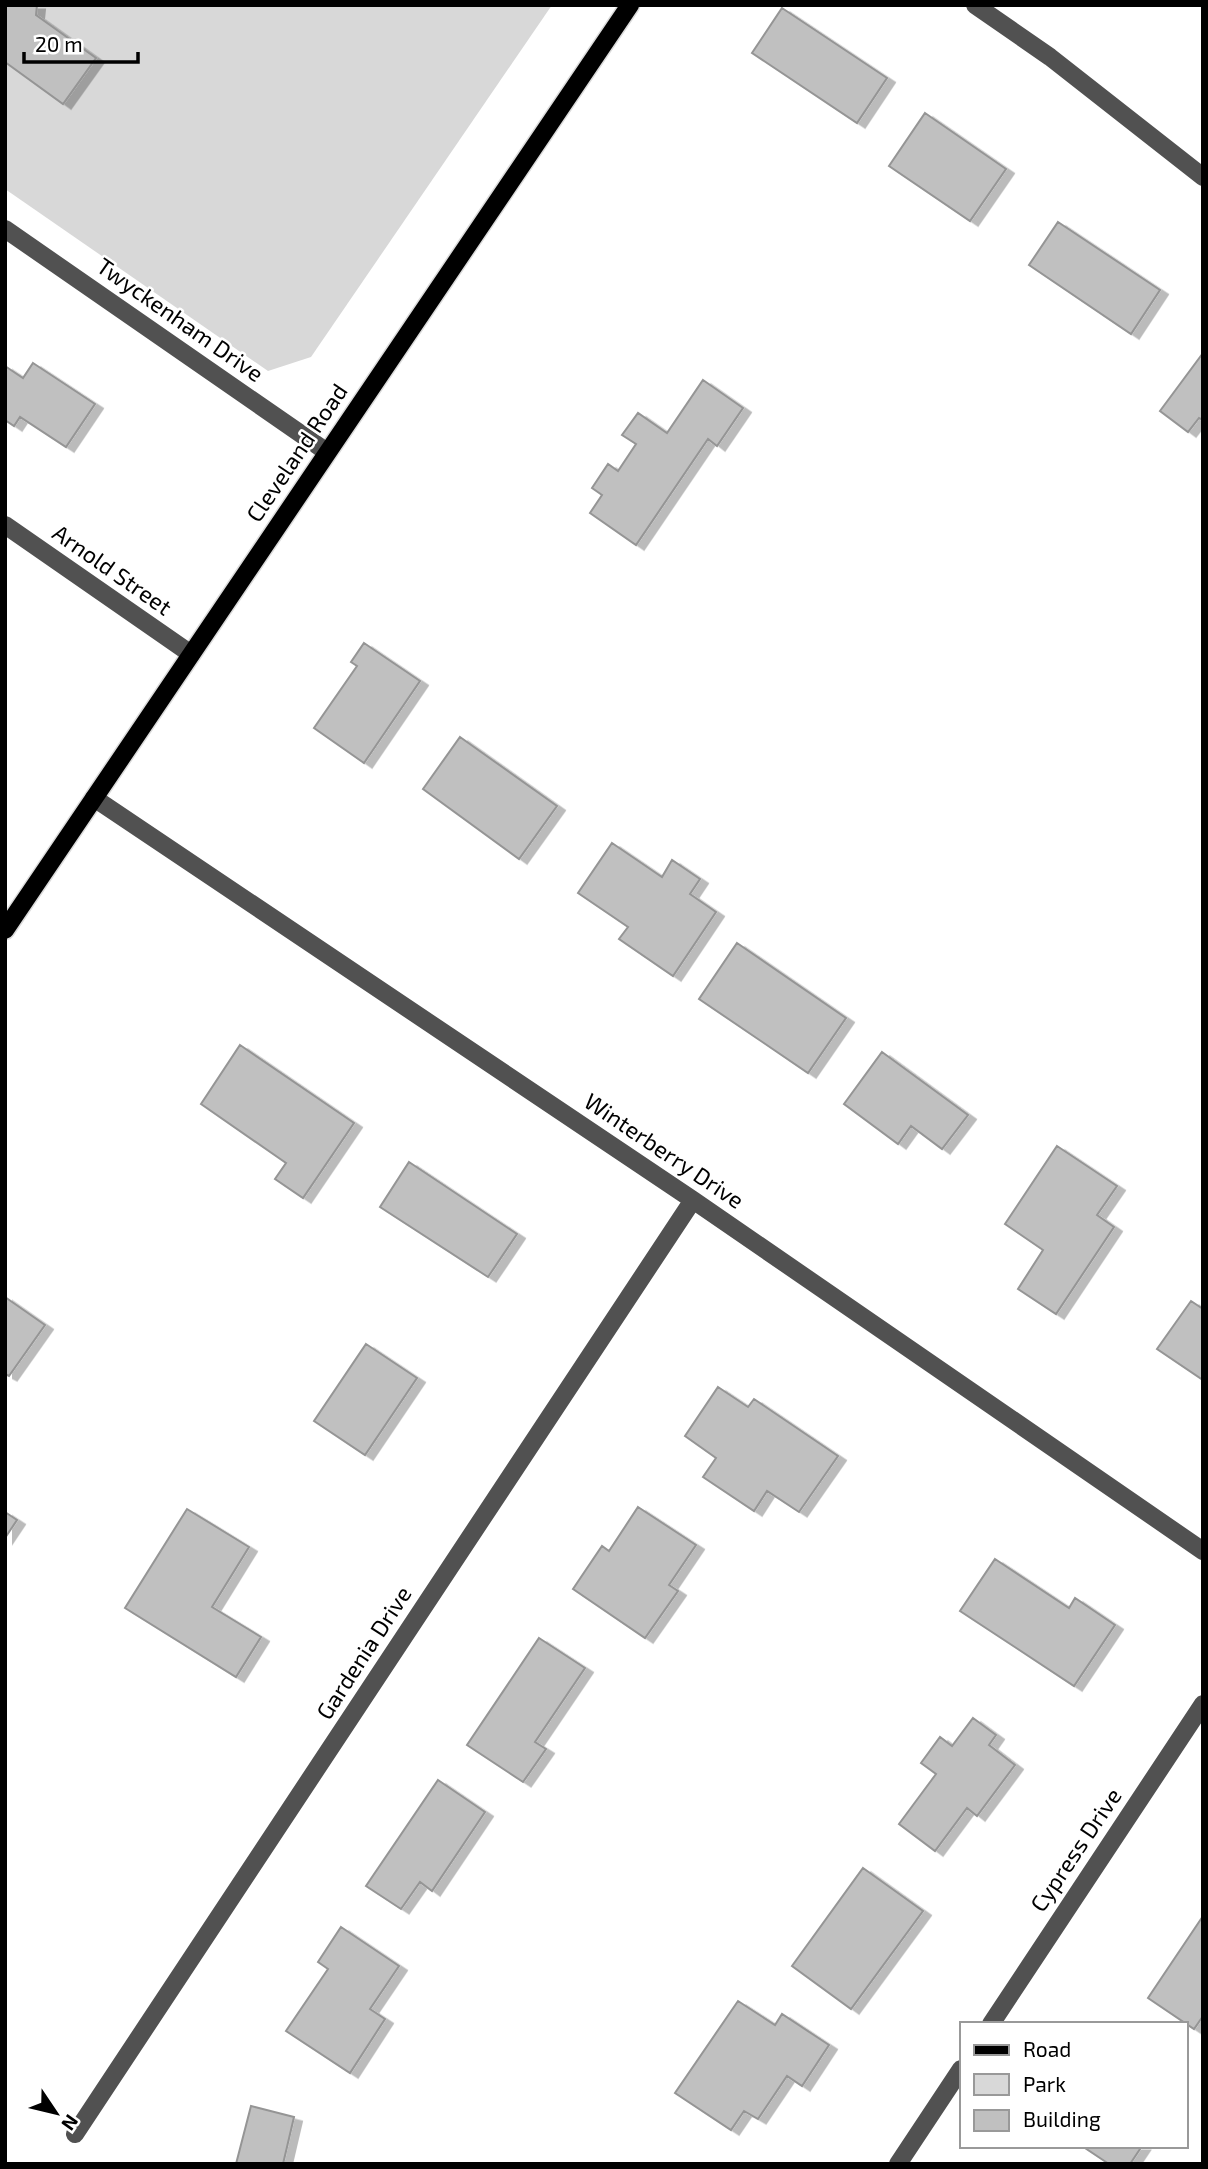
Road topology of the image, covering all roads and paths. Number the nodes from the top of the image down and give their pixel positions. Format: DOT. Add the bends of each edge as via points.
graph roads {
  1 [pos="631,5"];
  2 [pos="975,5"];
  3 [pos="1203,177"];
  4 [pos="5,229"];
  5 [pos="327,452"];
  6 [pos="5,526"];
  7 [pos="191,654"];
  8 [pos="93,798"];
  9 [pos="5,930"];
  10 [pos="693,1200"];
  11 [pos="1203,1551"];
  12 [pos="1203,1704"];
  13 [pos="992,2022"];
  14 [pos="960,2071"];
  15 [pos="75,2134"];
  16 [pos="898,2164"];
  1 -- 5 [label="main road, Cleveland Road"];
  2 -- 3 [label="street" via="1050,57"];
  4 -- 5 [label="street, Twyckenham Drive"];
  5 -- 7 [label="main road, Cleveland Road"];
  6 -- 7 [label="street, Arnold Street"];
  7 -- 8 [label="main road, Cleveland Road"];
  8 -- 9 [label="main road, Cleveland Road"];
  8 -- 10 [label="street, Winterberry Drive"];
  10 -- 11 [label="street, Winterberry Drive"];
  10 -- 15 [label="street, Gardenia Drive"];
  12 -- 13 [label="street, Cypress Drive"];
  14 -- 16 [label="street"];
}
